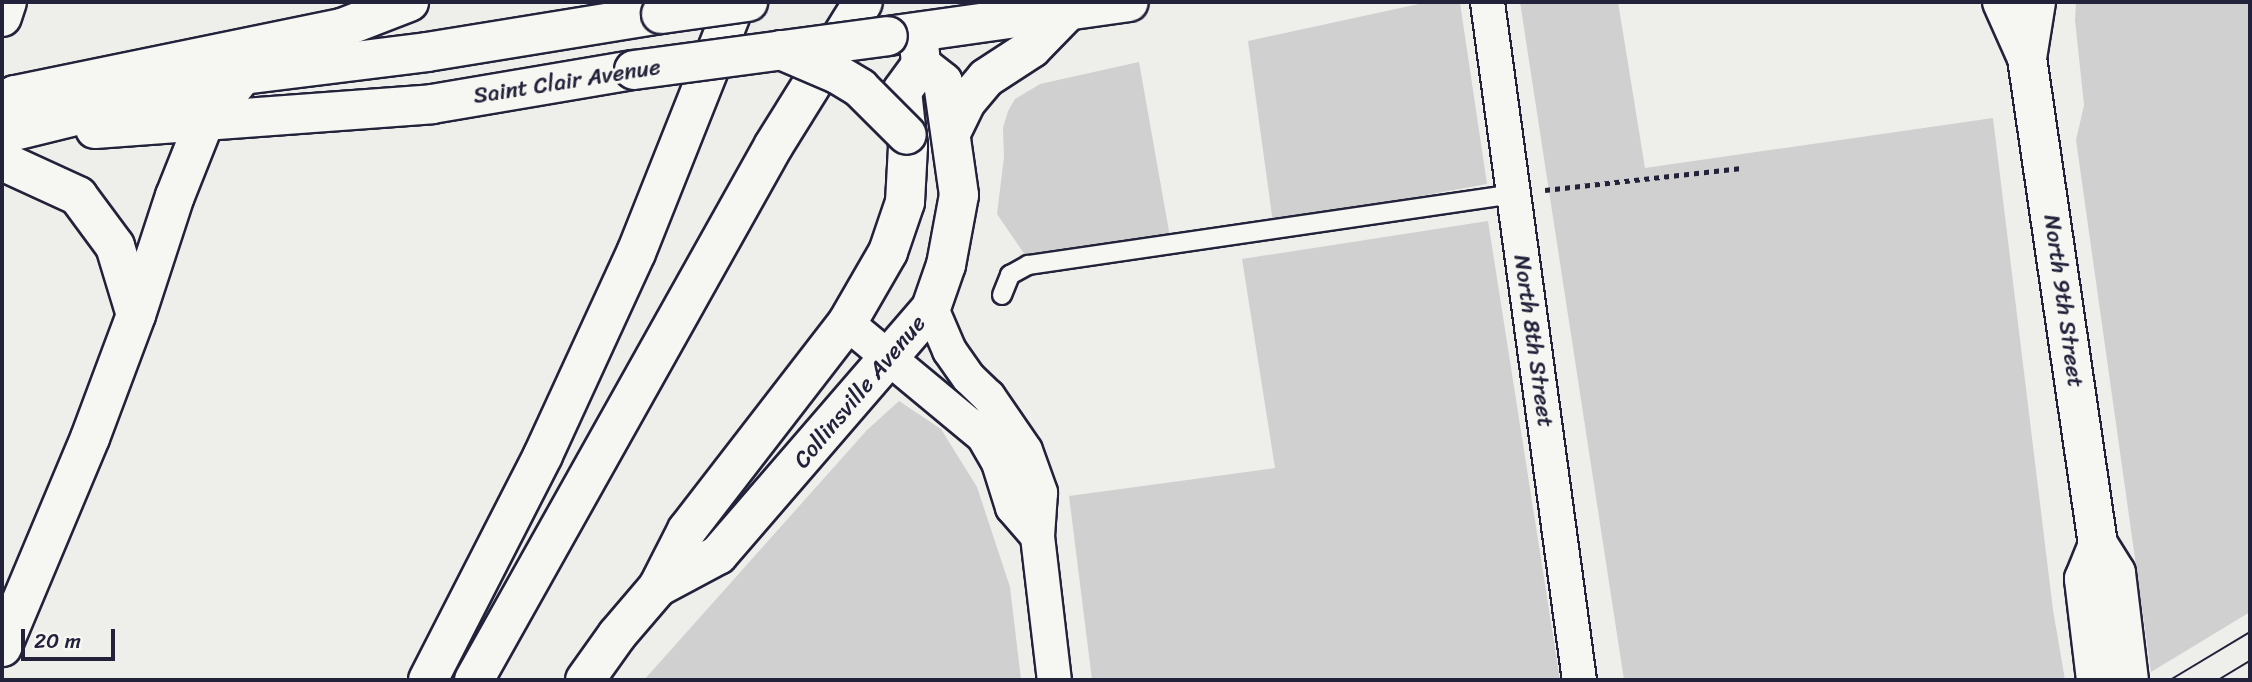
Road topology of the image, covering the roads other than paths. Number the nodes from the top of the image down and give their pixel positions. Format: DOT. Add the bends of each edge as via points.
graph roads {
  1 [pos="7,2"];
  2 [pos="409,2"];
  3 [pos="736,2"];
  4 [pos="748,2"];
  5 [pos="950,2"];
  6 [pos="1129,2"];
  7 [pos="1487,2"];
  8 [pos="2002,2"];
  9 [pos="2036,2"];
  10 [pos="1068,10"];
  11 [pos="2,17"];
  12 [pos="893,25"];
  13 [pos="781,50"];
  14 [pos="2027,58"];
  15 [pos="243,75"];
  16 [pos="2,103"];
  17 [pos="204,123"];
  18 [pos="952,131"];
  19 [pos="2,134"];
  20 [pos="907,135"];
  21 [pos="2,161"];
  22 [pos="1513,194"];
  23 [pos="1002,295"];
  24 [pos="931,308"];
  25 [pos="136,315"];
  26 [pos="847,323"];
  27 [pos="891,358"];
  28 [pos="1037,536"];
  29 [pos="2098,544"];
  30 [pos="658,587"];
  31 [pos="2,647"];
  32 [pos="428,680"];
  33 [pos="474,680"];
  34 [pos="585,680"];
  35 [pos="1055,680"];
  36 [pos="1579,680"];
  37 [pos="2096,680"];
  38 [pos="2129,680"];
  1 -- 11 [label="main road"];
  2 -- 16 [label="main road" via="342,28 15,95"];
  3 -- 32 [label="main road" via="636,253 543,455"];
  4 -- 15 [label="main road, Saint Clair Avenue, bridge" via="427,52"];
  5 -- 12 [label="main road"];
  6 -- 10 [label="main road, Saint Clair Avenue"];
  7 -- 22 [label="street, North 8th Street"];
  8 -- 14 [label="main road, North 9th Street"];
  9 -- 14 [label="main road, North 9th Street"];
  10 -- 12 [label="main road, Saint Clair Avenue"];
  10 -- 18 [label="main road" via="1032,48 986,78 966,102"];
  12 -- 13 [label="main road, Saint Clair Avenue, bridge"];
  12 -- 18 [label="main road, Collinsville Avenue" via="943,82"];
  12 -- 20 [label="main road, Collinsville Avenue"];
  12 -- 33 [label="main road" via="774,145"];
  13 -- 17 [label="main road, Saint Clair Avenue, bridge" via="432,104"];
  13 -- 20 [label="main road, bridge" via="860,88"];
  14 -- 29 [label="main road, North 9th Street"];
  15 -- 17 [label="main road"];
  15 -- 19 [label="main road, Saint Clair Avenue"];
  17 -- 19 [label="main road, Saint Clair Avenue"];
  17 -- 25 [label="main road"];
  18 -- 24 [label="main road, Collinsville Avenue" via="960,195 946,265"];
  20 -- 26 [label="main road, Collinsville Avenue" via="905,202 888,252"];
  21 -- 25 [label="main road" via="78,195 115,246"];
  22 -- 23 [label="lane" via="1028,265 1010,275"];
  22 -- 36 [label="street, North 8th Street"];
  24 -- 27 [label="main road, Collinsville Avenue"];
  24 -- 28 [label="street" via="949,350 1025,450 1040,492"];
  25 -- 31 [label="main road"];
  26 -- 27 [label="street"];
  26 -- 30 [label="main road, Collinsville Avenue" via="687,530"];
  27 -- 28 [label="street" via="983,436 998,461 1012,507"];
  27 -- 30 [label="main road, Collinsville Avenue" via="718,555"];
  28 -- 35 [label="street"];
  29 -- 37 [label="main road" via="2084,579"];
  29 -- 38 [label="main road, North 9th Street" via="2116,573"];
  30 -- 34 [label="main road, Collinsville Avenue"];
}
